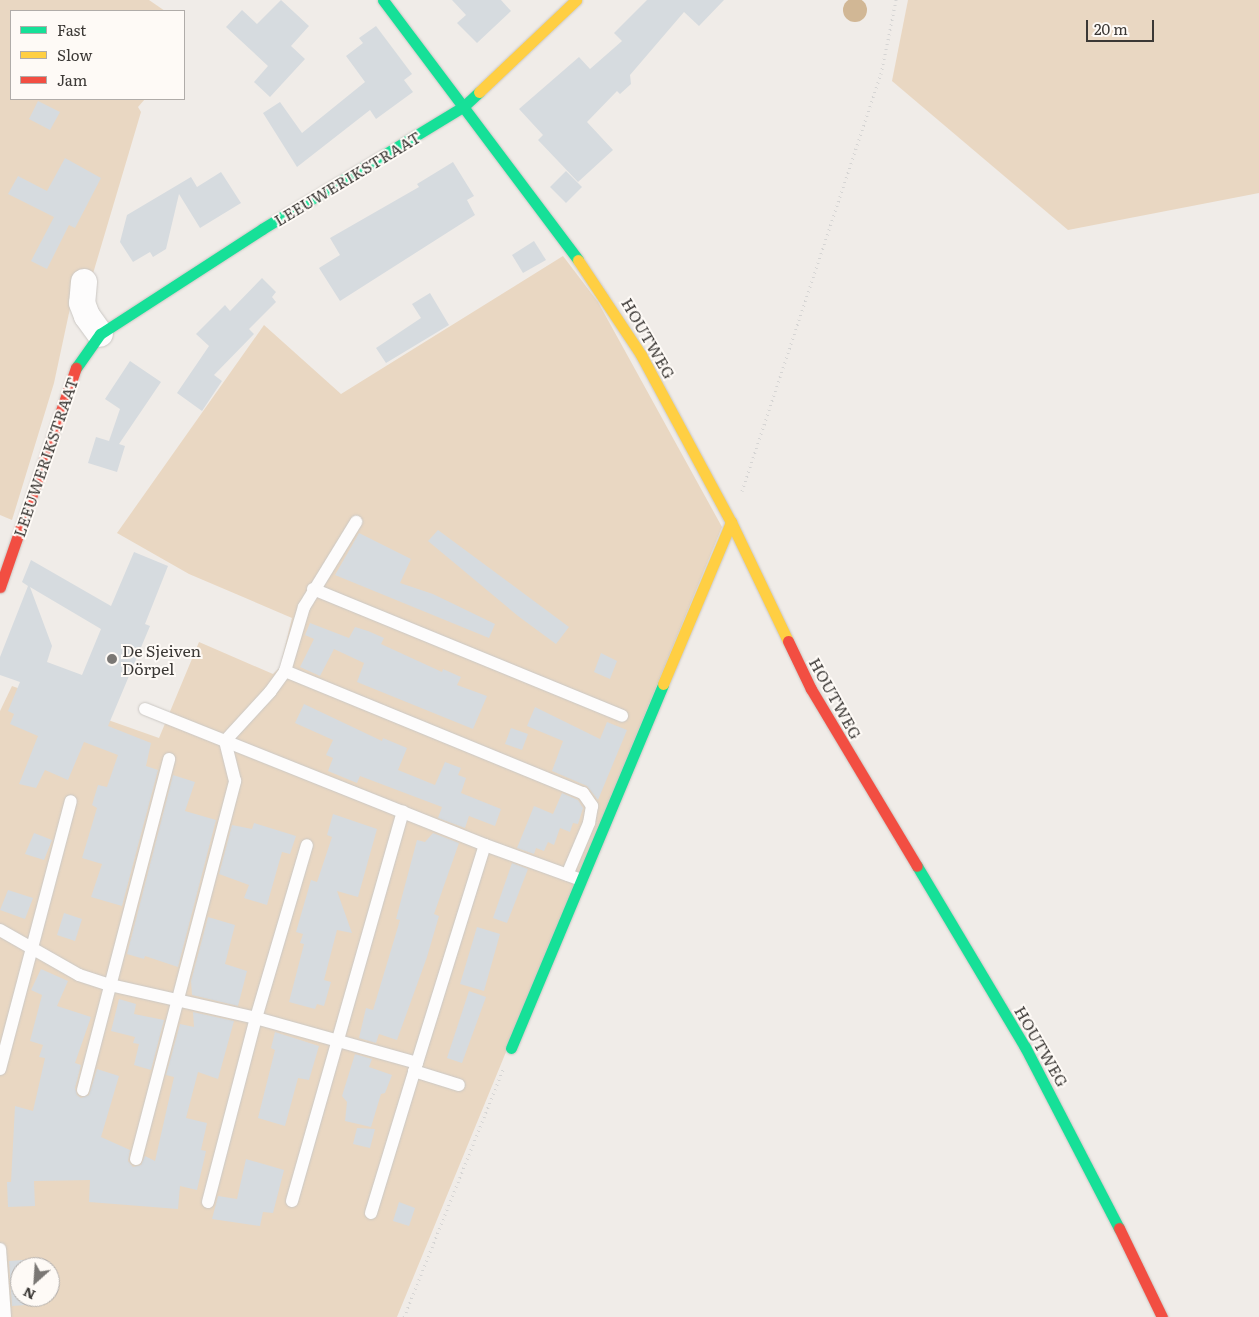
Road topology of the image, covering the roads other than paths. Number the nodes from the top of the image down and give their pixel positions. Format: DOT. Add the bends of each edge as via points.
graph roads {
  1 [pos="383,0"];
  2 [pos="576,0"];
  3 [pos="463,107"];
  4 [pos="84,282"];
  5 [pos="100,334"];
  6 [pos="356,522"];
  7 [pos="731,522"];
  8 [pos="0,587"];
  9 [pos="313,589"];
  10 [pos="286,671"];
  11 [pos="145,708"];
  12 [pos="622,716"];
  13 [pos="225,741"];
  14 [pos="169,760"];
  15 [pos="71,801"];
  16 [pos="403,812"];
  17 [pos="307,845"];
  18 [pos="485,845"];
  19 [pos="566,875"];
  20 [pos="581,880"];
  21 [pos="0,930"];
  22 [pos="31,948"];
  23 [pos="110,985"];
  24 [pos="178,1001"];
  25 [pos="256,1018"];
  26 [pos="338,1039"];
  27 [pos="511,1048"];
  28 [pos="416,1067"];
  29 [pos="0,1069"];
  30 [pos="459,1085"];
  31 [pos="83,1090"];
  32 [pos="136,1159"];
  33 [pos="292,1201"];
  34 [pos="208,1202"];
  35 [pos="371,1213"];
  36 [pos="0,1249"];
  37 [pos="5,1317"];
  38 [pos="1162,1317"];
  1 -- 3 [label="street, HOUTWEG"];
  2 -- 3 [label="street, LEEUWERIKSTRAAT"];
  3 -- 5 [label="street, LEEUWERIKSTRAAT" via="262,229"];
  3 -- 7 [label="street, HOUTWEG" via="608,301 641,355"];
  4 -- 5 [label="street" via="82,303"];
  5 -- 8 [label="street, LEEUWERIKSTRAAT" via="84,353 70,380"];
  6 -- 9 [label="lane"];
  7 -- 20 [label="street"];
  7 -- 38 [label="street, HOUTWEG" via="829,722 1051,1093"];
  9 -- 10 [label="lane" via="297,627"];
  9 -- 12 [label="lane"];
  10 -- 13 [label="lane"];
  10 -- 19 [label="lane" via="583,793 592,806 589,823"];
  11 -- 13 [label="lane"];
  13 -- 16 [label="lane"];
  13 -- 24 [label="lane" via="235,781"];
  14 -- 23 [label="lane"];
  15 -- 22 [label="lane"];
  16 -- 18 [label="lane"];
  16 -- 26 [label="lane"];
  17 -- 25 [label="lane"];
  18 -- 19 [label="lane"];
  18 -- 28 [label="lane"];
  19 -- 20 [label="lane"];
  20 -- 27 [label="street"];
  21 -- 22 [label="lane"];
  22 -- 23 [label="lane" via="79,974"];
  22 -- 29 [label="lane"];
  23 -- 24 [label="lane"];
  23 -- 31 [label="lane"];
  24 -- 25 [label="lane"];
  24 -- 32 [label="lane"];
  25 -- 26 [label="lane"];
  25 -- 34 [label="lane"];
  26 -- 28 [label="lane"];
  26 -- 33 [label="lane"];
  28 -- 30 [label="lane"];
  28 -- 35 [label="lane"];
  36 -- 37 [label="lane"];
}
